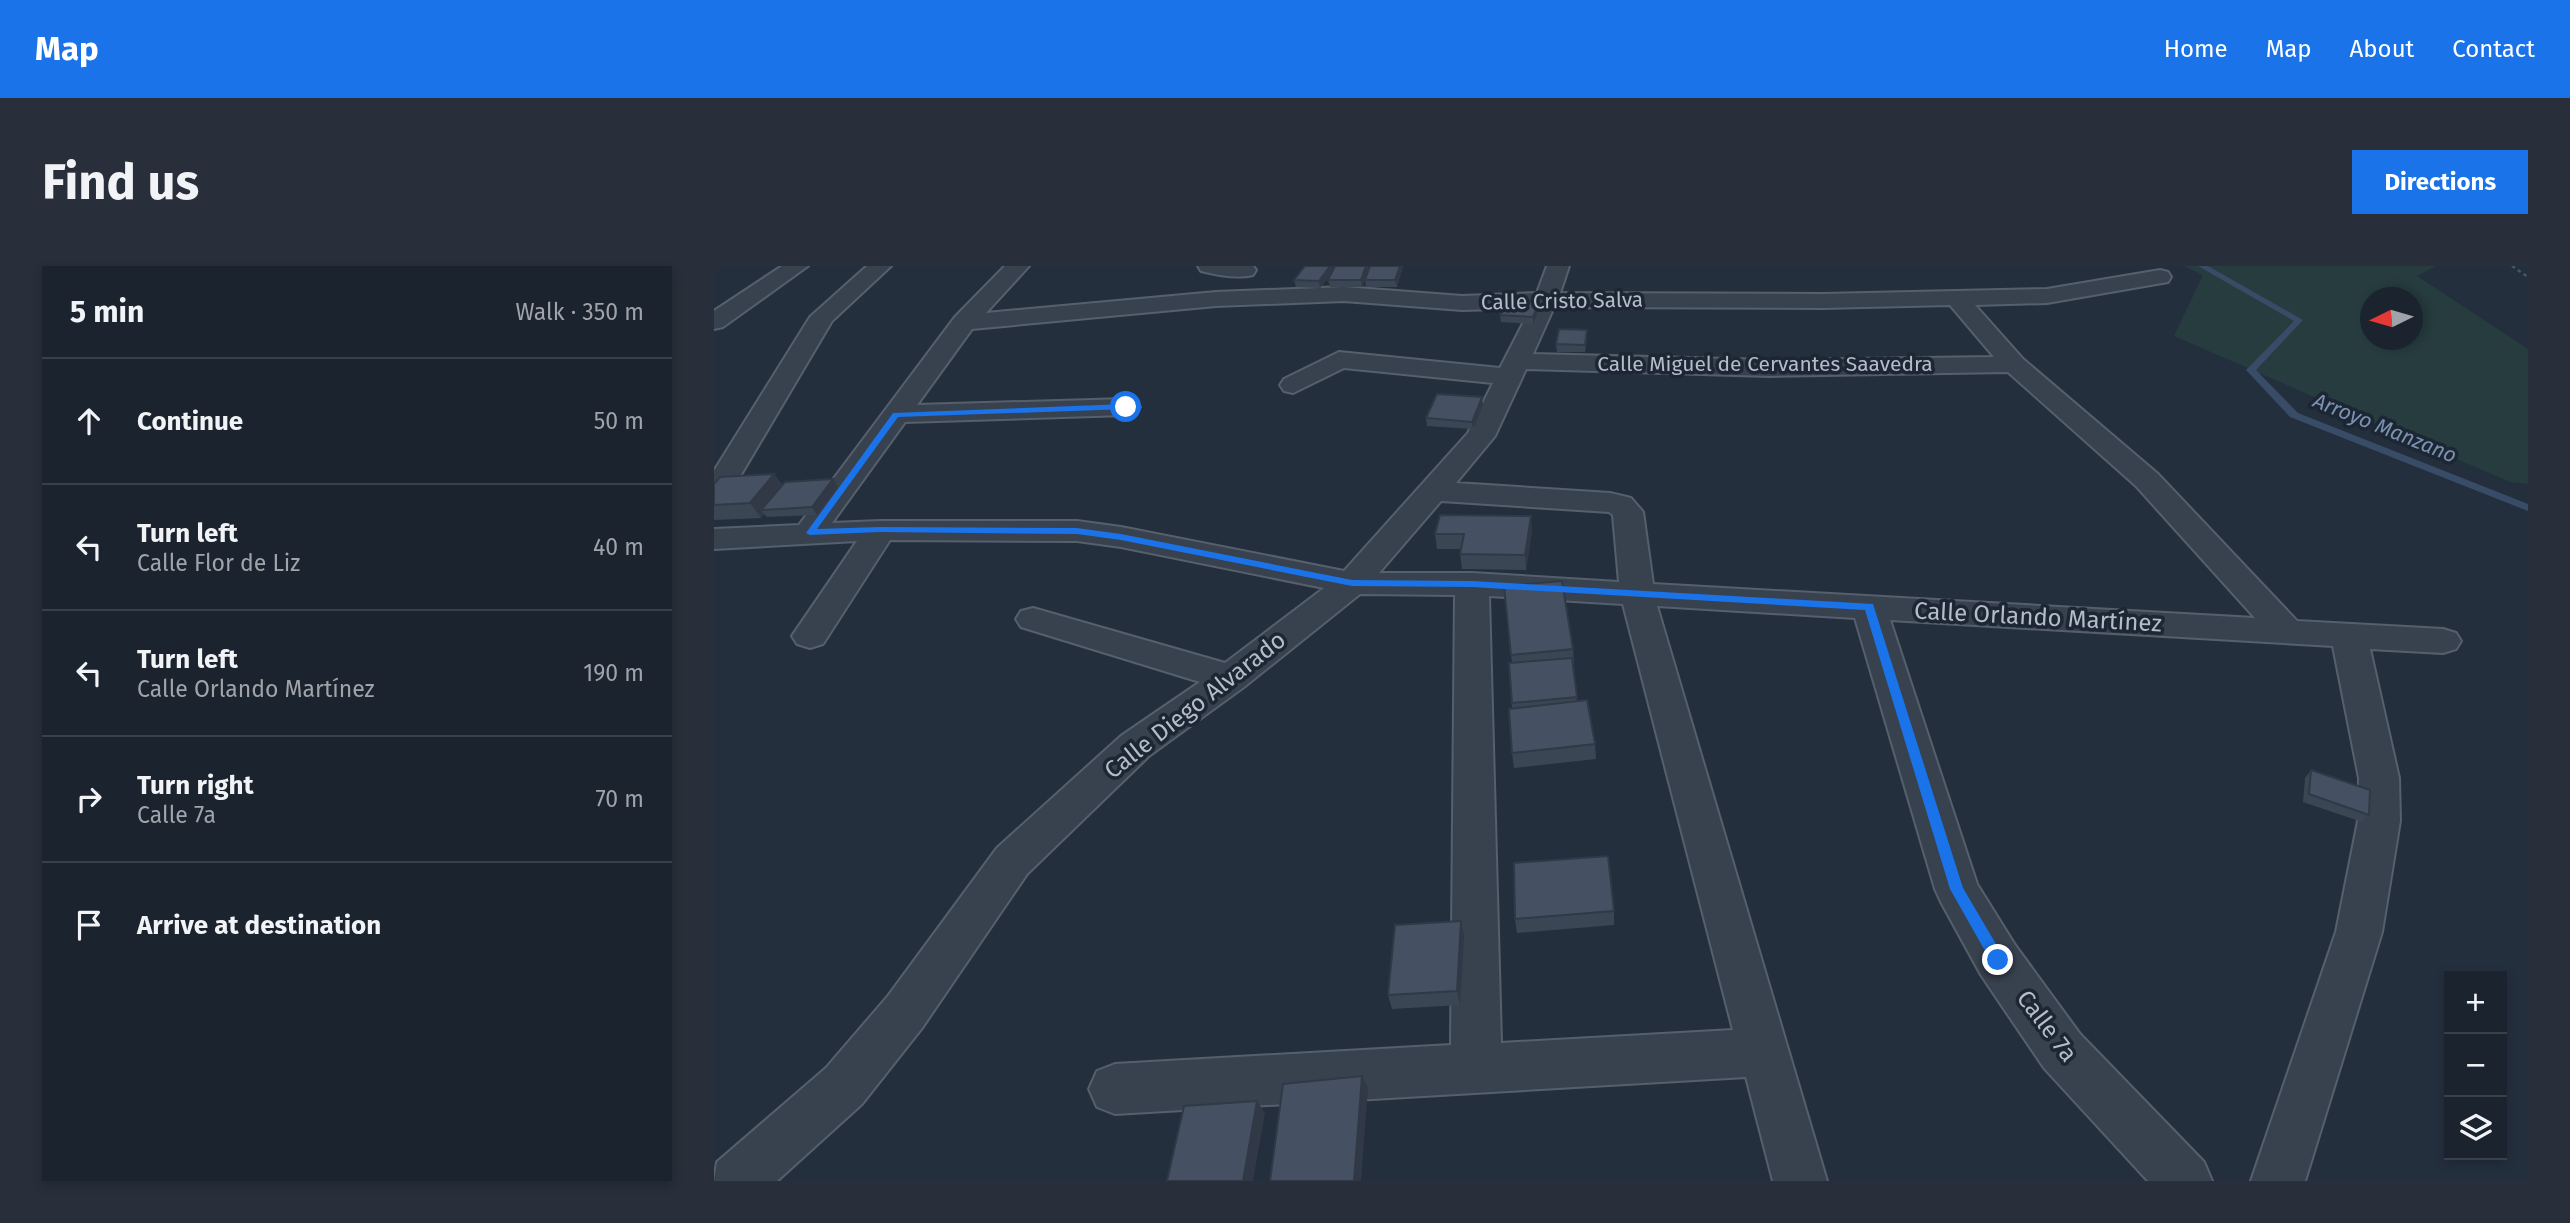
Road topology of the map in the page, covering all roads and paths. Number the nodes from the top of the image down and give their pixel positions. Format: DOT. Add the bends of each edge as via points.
graph roads {
  1 [pos="797,266"];
  2 [pos="880,266"];
  3 [pos="1018,266"];
  4 [pos="1209,266"];
  5 [pos="2512,266"];
  6 [pos="1247,268"];
  7 [pos="2160,277"];
  8 [pos="2528,277"];
  9 [pos="1552,283"];
  10 [pos="1956,298"];
  11 [pos="1216,299"];
  12 [pos="964,322"];
  13 [pos="714,323"];
  14 [pos="2014,364"];
  15 [pos="1512,369"];
  16 [pos="1293,385"];
  17 [pos="1126,407"];
  18 [pos="896,414"];
  19 [pos="1433,491"];
  20 [pos="714,495"];
  21 [pos="880,530"];
  22 [pos="810,533"];
  23 [pos="714,539"];
  24 [pos="1352,583"];
  25 [pos="1472,584"];
  26 [pos="1637,594"];
  27 [pos="1869,607"];
  28 [pos="1033,620"];
  29 [pos="2287,632"];
  30 [pos="810,636"];
  31 [pos="2349,636"];
  32 [pos="2443,641"];
  33 [pos="1231,678"];
  34 [pos="1764,1052"];
  35 [pos="1476,1070"];
  36 [pos="1115,1089"];
  37 [pos="736,1181"];
  38 [pos="1800,1181"];
  39 [pos="2185,1181"];
  40 [pos="2278,1181"];
  1 -- 13 [label="street"];
  2 -- 20 [label="street" via="822,317"];
  3 -- 12 [label="street"];
  4 -- 6 [label="street"];
  5 -- 8 [label="path"];
  6 -- 11 [label="street"];
  7 -- 10 [label="street, Calle Cristo Salva" via="2047,296"];
  9 -- 10 [label="street, Calle Cristo Salva" via="1823,301"];
  9 -- 11 [label="street, Calle Cristo Salva" via="1462,303 1344,294"];
  9 -- 15 [label="street, Calle Diego Alvarado"];
  10 -- 14 [label="street"];
  11 -- 12 [label="street, Calle Cristo Salva"];
  12 -- 18 [label="street"];
  14 -- 15 [label="street, Calle Miguel de Cervantes Saavedra"];
  14 -- 29 [label="street" via="2130,463"];
  15 -- 16 [label="street, Calle Miguel de Cervantes Saavedra" via="1339,360"];
  15 -- 19 [label="street, Calle Diego Alvarado" via="1481,436"];
  17 -- 18 [label="street"];
  18 -- 22 [label="street"];
  19 -- 24 [label="street, Calle Diego Alvarado"];
  19 -- 26 [label="street" via="1620,505 1628,512"];
  21 -- 22 [label="street, Calle Orlando Martínez"];
  21 -- 24 [label="street, Calle Orlando Martínez" via="1077,531"];
  21 -- 30 [label="street"];
  22 -- 23 [label="street, Calle Orlando Martínez"];
  24 -- 25 [label="street, Calle Orlando Martínez"];
  24 -- 33 [label="street, Calle Diego Alvarado"];
  25 -- 26 [label="street, Calle Orlando Martínez"];
  25 -- 35 [label="street"];
  26 -- 27 [label="street, Calle Orlando Martínez"];
  26 -- 34 [label="street"];
  27 -- 29 [label="street, Calle Orlando Martínez"];
  27 -- 39 [label="street, Calle 7a" via="1957,889 1998,960 2062,1051"];
  28 -- 33 [label="street"];
  29 -- 31 [label="street, Calle Orlando Martínez"];
  31 -- 32 [label="street, Calle Orlando Martínez"];
  31 -- 40 [label="street" via="2379,778 2379,821 2359,932"];
  33 -- 37 [label="street, Calle Diego Alvarado" via="1135,746 1012,861 905,1012 844,1086"];
  34 -- 35 [label="street"];
  34 -- 38 [label="street"];
  35 -- 36 [label="street"];
}
